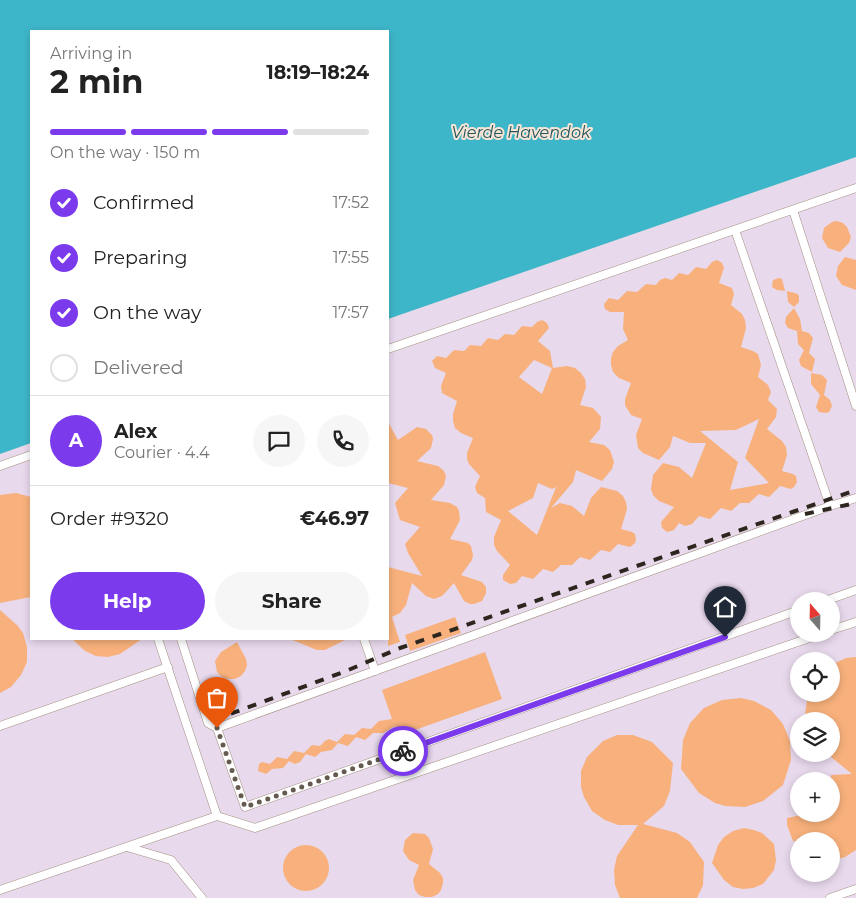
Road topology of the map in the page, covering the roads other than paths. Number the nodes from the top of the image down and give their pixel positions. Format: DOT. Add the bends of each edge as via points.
graph roads {
  1 [pos="856,188"];
  2 [pos="794,210"];
  3 [pos="735,230"];
  4 [pos="389,349"];
  5 [pos="856,406"];
  6 [pos="30,455"];
  7 [pos="0,466"];
  8 [pos="856,498"];
  9 [pos="830,506"];
  10 [pos="856,590"];
  11 [pos="840,596"];
  12 [pos="790,613"];
  13 [pos="856,622"];
  14 [pos="840,627"];
  15 [pos="158,640"];
  16 [pos="181,640"];
  17 [pos="364,640"];
  18 [pos="798,642"];
  19 [pos="168,667"];
  20 [pos="375,671"];
  21 [pos="0,726"];
  22 [pos="217,728"];
  23 [pos="217,816"];
  24 [pos="127,847"];
  25 [pos="856,889"];
  26 [pos="0,890"];
  27 [pos="202,898"];
  28 [pos="830,898"];
  1 -- 2 [label="lane"];
  2 -- 3 [label="lane"];
  2 -- 5 [label="lane"];
  3 -- 4 [label="lane"];
  3 -- 9 [label="lane"];
  6 -- 7 [label="lane"];
  8 -- 9 [label="lane"];
  9 -- 20 [label="lane"];
  10 -- 11 [label="lane"];
  12 -- 22 [label="lane" via="245,807"];
  13 -- 14 [label="lane"];
  15 -- 19 [label="lane"];
  16 -- 22 [label="lane" via="208,723"];
  17 -- 20 [label="lane"];
  18 -- 23 [label="lane" via="254,828"];
  19 -- 21 [label="lane"];
  19 -- 23 [label="lane"];
  20 -- 22 [label="lane"];
  23 -- 24 [label="lane"];
  24 -- 26 [label="lane"];
  24 -- 27 [label="lane" via="171,860"];
  25 -- 28 [label="lane"];
}
